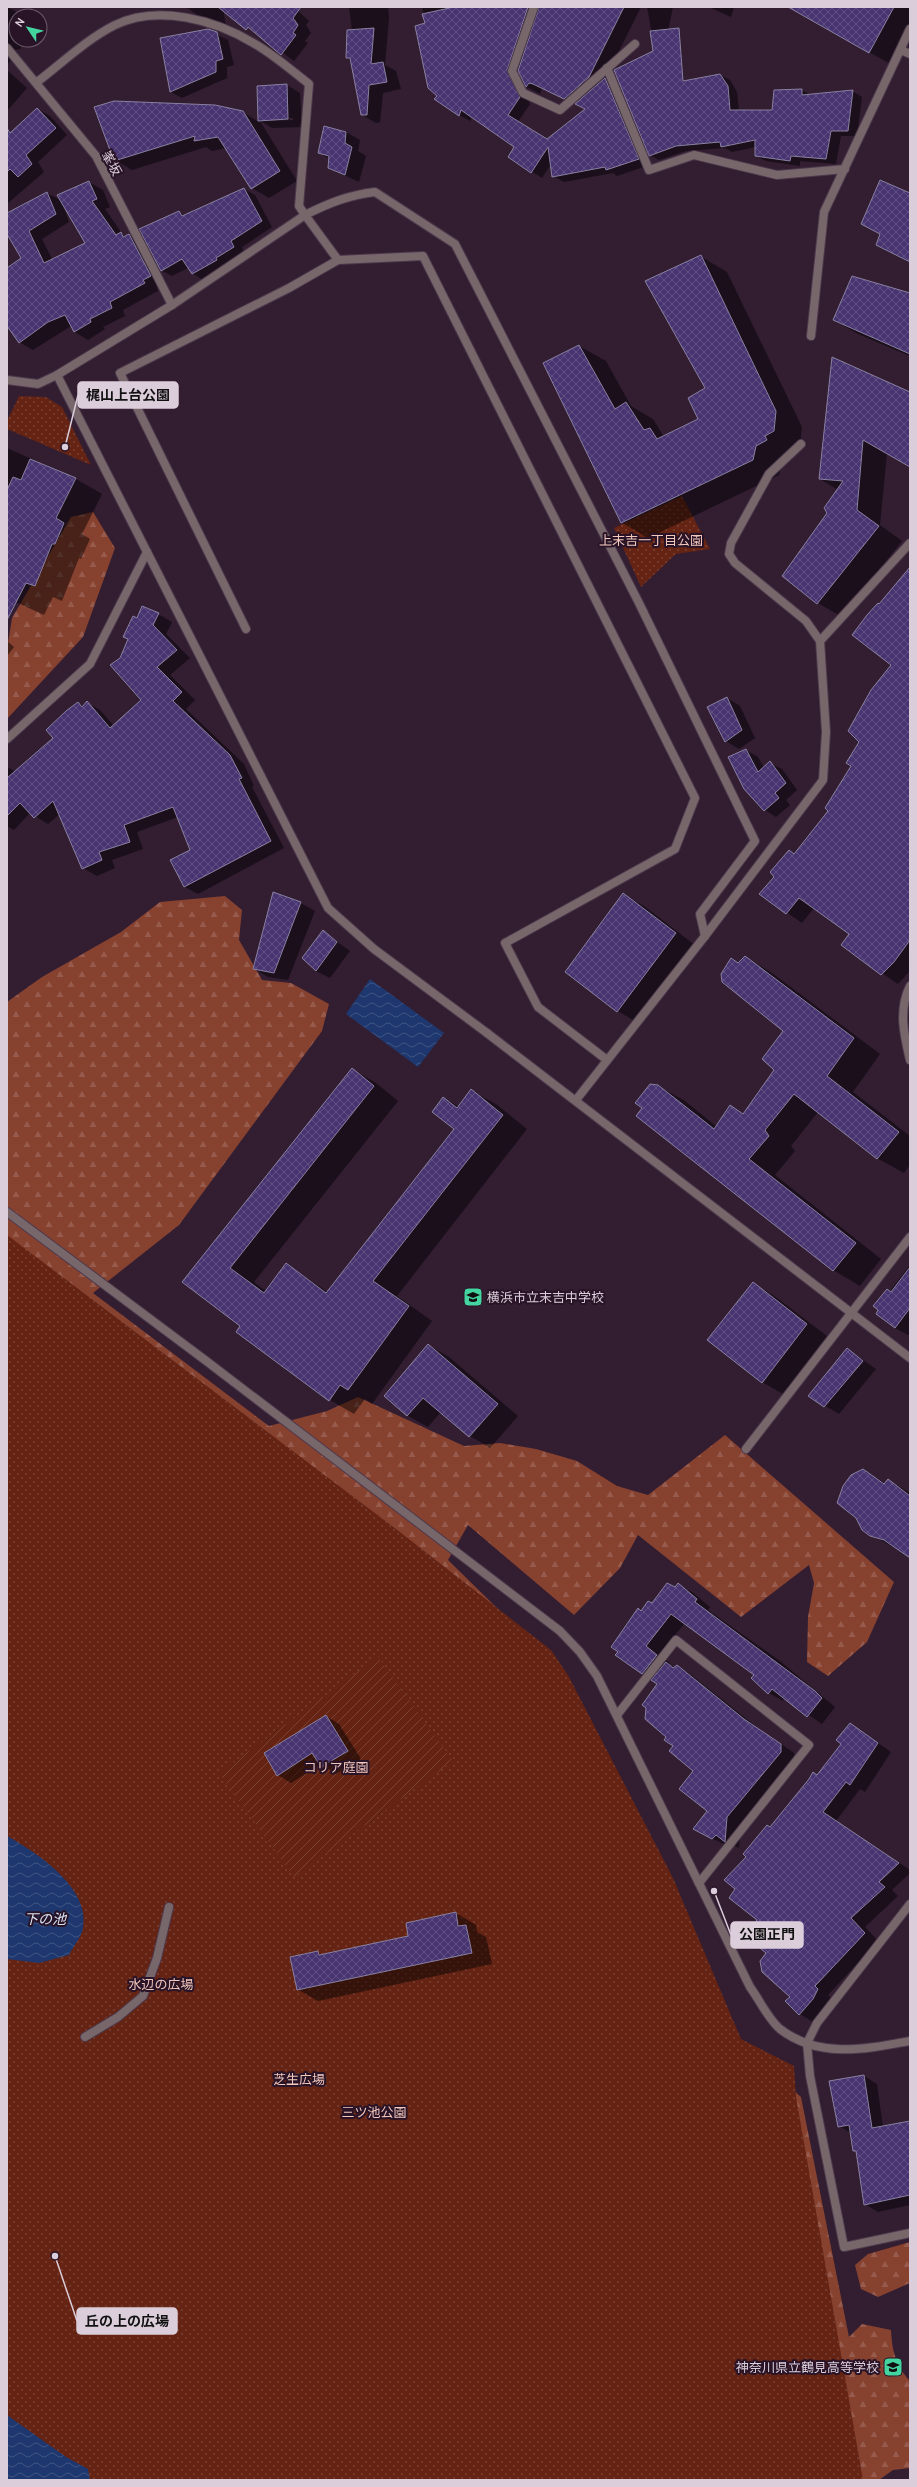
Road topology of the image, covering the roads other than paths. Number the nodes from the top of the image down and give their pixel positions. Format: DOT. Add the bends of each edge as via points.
graph roads {
  1 [pos="534,7"];
  2 [pos="910,29"];
  3 [pos="635,44"];
  4 [pos="7,48"];
  5 [pos="901,50"];
  6 [pos="910,54"];
  7 [pos="607,68"];
  8 [pos="37,82"];
  9 [pos="845,169"];
  10 [pos="305,215"];
  11 [pos="338,260"];
  12 [pos="172,305"];
  13 [pos="811,336"];
  14 [pos="56,375"];
  15 [pos="7,380"];
  16 [pos="801,444"];
  17 [pos="910,543"];
  18 [pos="147,552"];
  19 [pos="246,630"];
  20 [pos="820,641"];
  21 [pos="7,739"];
  22 [pos="705,936"];
  23 [pos="910,986"];
  24 [pos="608,1060"];
  25 [pos="910,1060"];
  26 [pos="576,1100"];
  27 [pos="7,1212"];
  28 [pos="910,1237"];
  29 [pos="851,1312"];
  30 [pos="910,1358"];
  31 [pos="746,1450"];
  32 [pos="616,1715"];
  33 [pos="699,1883"];
  34 [pos="910,1904"];
  35 [pos="169,1907"];
  36 [pos="84,2037"];
  37 [pos="910,2041"];
  38 [pos="807,2043"];
  39 [pos="910,2233"];
  1 -- 7 [label="street" via="512,71 523,93 560,110"];
  2 -- 5 [label="street"];
  3 -- 7 [label="street"];
  4 -- 8 [label="street, 峯坂"];
  5 -- 6 [label="street"];
  5 -- 9 [label="street"];
  7 -- 9 [label="street" via="649,170 694,155 777,175"];
  8 -- 10 [label="street" via="115,25 144,15 171,15 229,30 255,44 309,84 299,206"];
  8 -- 12 [label="street, 峯坂" via="96,156"];
  9 -- 13 [label="street" via="824,212"];
  10 -- 11 [label="street"];
  10 -- 12 [label="street"];
  10 -- 22 [label="street" via="331,201 375,192 455,244 638,603 755,841 700,914"];
  11 -- 19 [label="street" via="290,288 120,373"];
  11 -- 24 [label="street" via="423,256 695,798 675,849 505,943 538,1007"];
  12 -- 14 [label="street"];
  14 -- 15 [label="street" via="38,384"];
  14 -- 18 [label="street"];
  16 -- 20 [label="street" via="769,474 731,543 729,554 735,563 806,621"];
  17 -- 20 [label="street"];
  18 -- 21 [label="street" via="90,664"];
  18 -- 26 [label="street" via="328,908 374,949"];
  20 -- 22 [label="street" via="826,732 823,780"];
  22 -- 24 [label="street"];
  23 -- 25 [label="street" via="904,998 902,1025"];
  24 -- 26 [label="street"];
  26 -- 29 [label="street"];
  27 -- 32 [label="street" via="560,1630 597,1676"];
  28 -- 29 [label="street"];
  29 -- 30 [label="street"];
  29 -- 31 [label="street"];
  32 -- 33 [label="street"];
  32 -- 33 [label="street" via="676,1640 809,1745"];
  33 -- 38 [label="street" via="750,1987 780,2028"];
  34 -- 38 [label="street" via="817,2023"];
  35 -- 36 [label="street" via="157,1958 143,1996 118,2017"];
  37 -- 38 [label="street" via="851,2050 830,2050"];
  38 -- 39 [label="street" via="810,2076 844,2246"];
}
